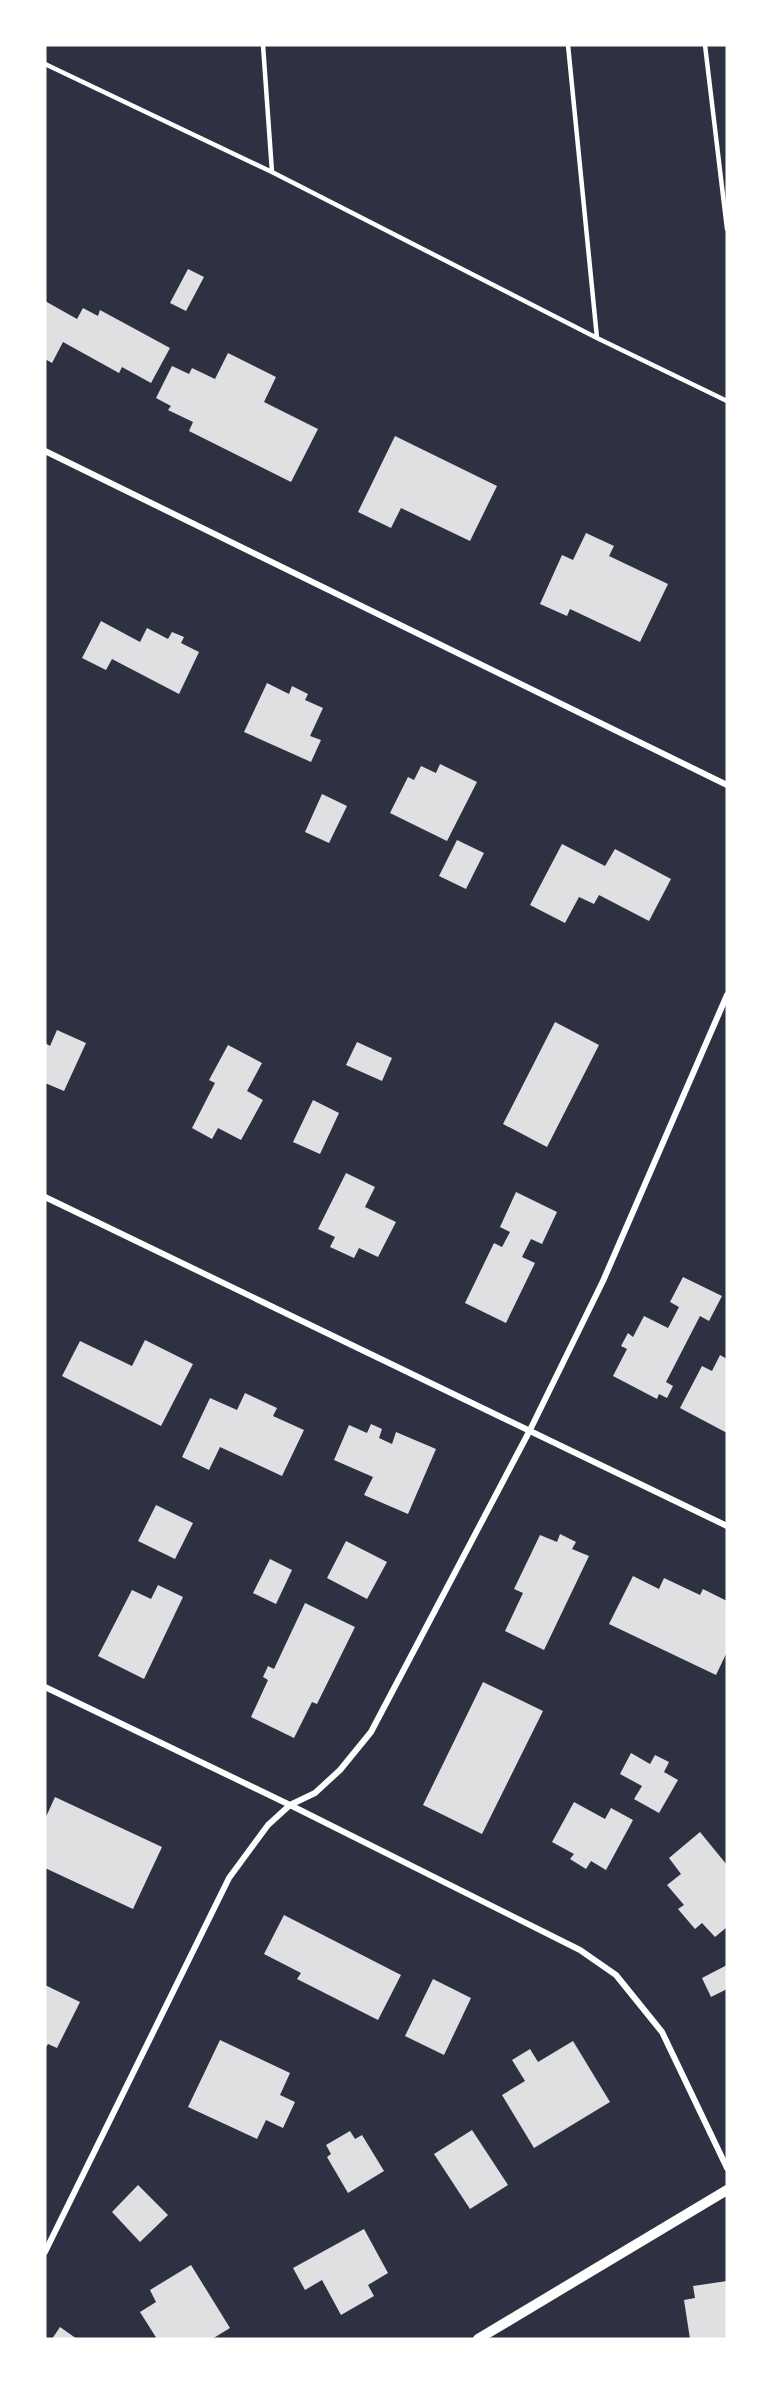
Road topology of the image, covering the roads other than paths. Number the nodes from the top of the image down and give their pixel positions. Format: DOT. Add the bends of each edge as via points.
graph roads {
  1 [pos="263,45"];
  2 [pos="568,45"];
  3 [pos="705,45"];
  4 [pos="45,64"];
  5 [pos="272,172"];
  6 [pos="727,228"];
  7 [pos="597,338"];
  8 [pos="727,401"];
  9 [pos="45,451"];
  10 [pos="727,785"];
  11 [pos="727,995"];
  12 [pos="45,1197"];
  13 [pos="530,1430"];
  14 [pos="727,1526"];
  15 [pos="45,1687"];
  16 [pos="290,1805"];
  17 [pos="727,2168"];
  18 [pos="727,2190"];
  19 [pos="45,2252"];
  20 [pos="478,2339"];
  1 -- 5 [label="lane"];
  2 -- 7 [label="lane"];
  3 -- 6 [label="lane"];
  4 -- 5 [label="lane"];
  5 -- 7 [label="lane"];
  7 -- 8 [label="lane"];
  9 -- 10 [label="street"];
  11 -- 13 [label="street" via="603,1281"];
  12 -- 13 [label="street"];
  13 -- 14 [label="street"];
  13 -- 16 [label="street" via="370,1732 340,1770 315,1792"];
  15 -- 16 [label="street"];
  16 -- 17 [label="street" via="580,1950 616,1975 662,2032"];
  16 -- 19 [label="street" via="268,1825 229,1878"];
  18 -- 20 [label="street"];
}
